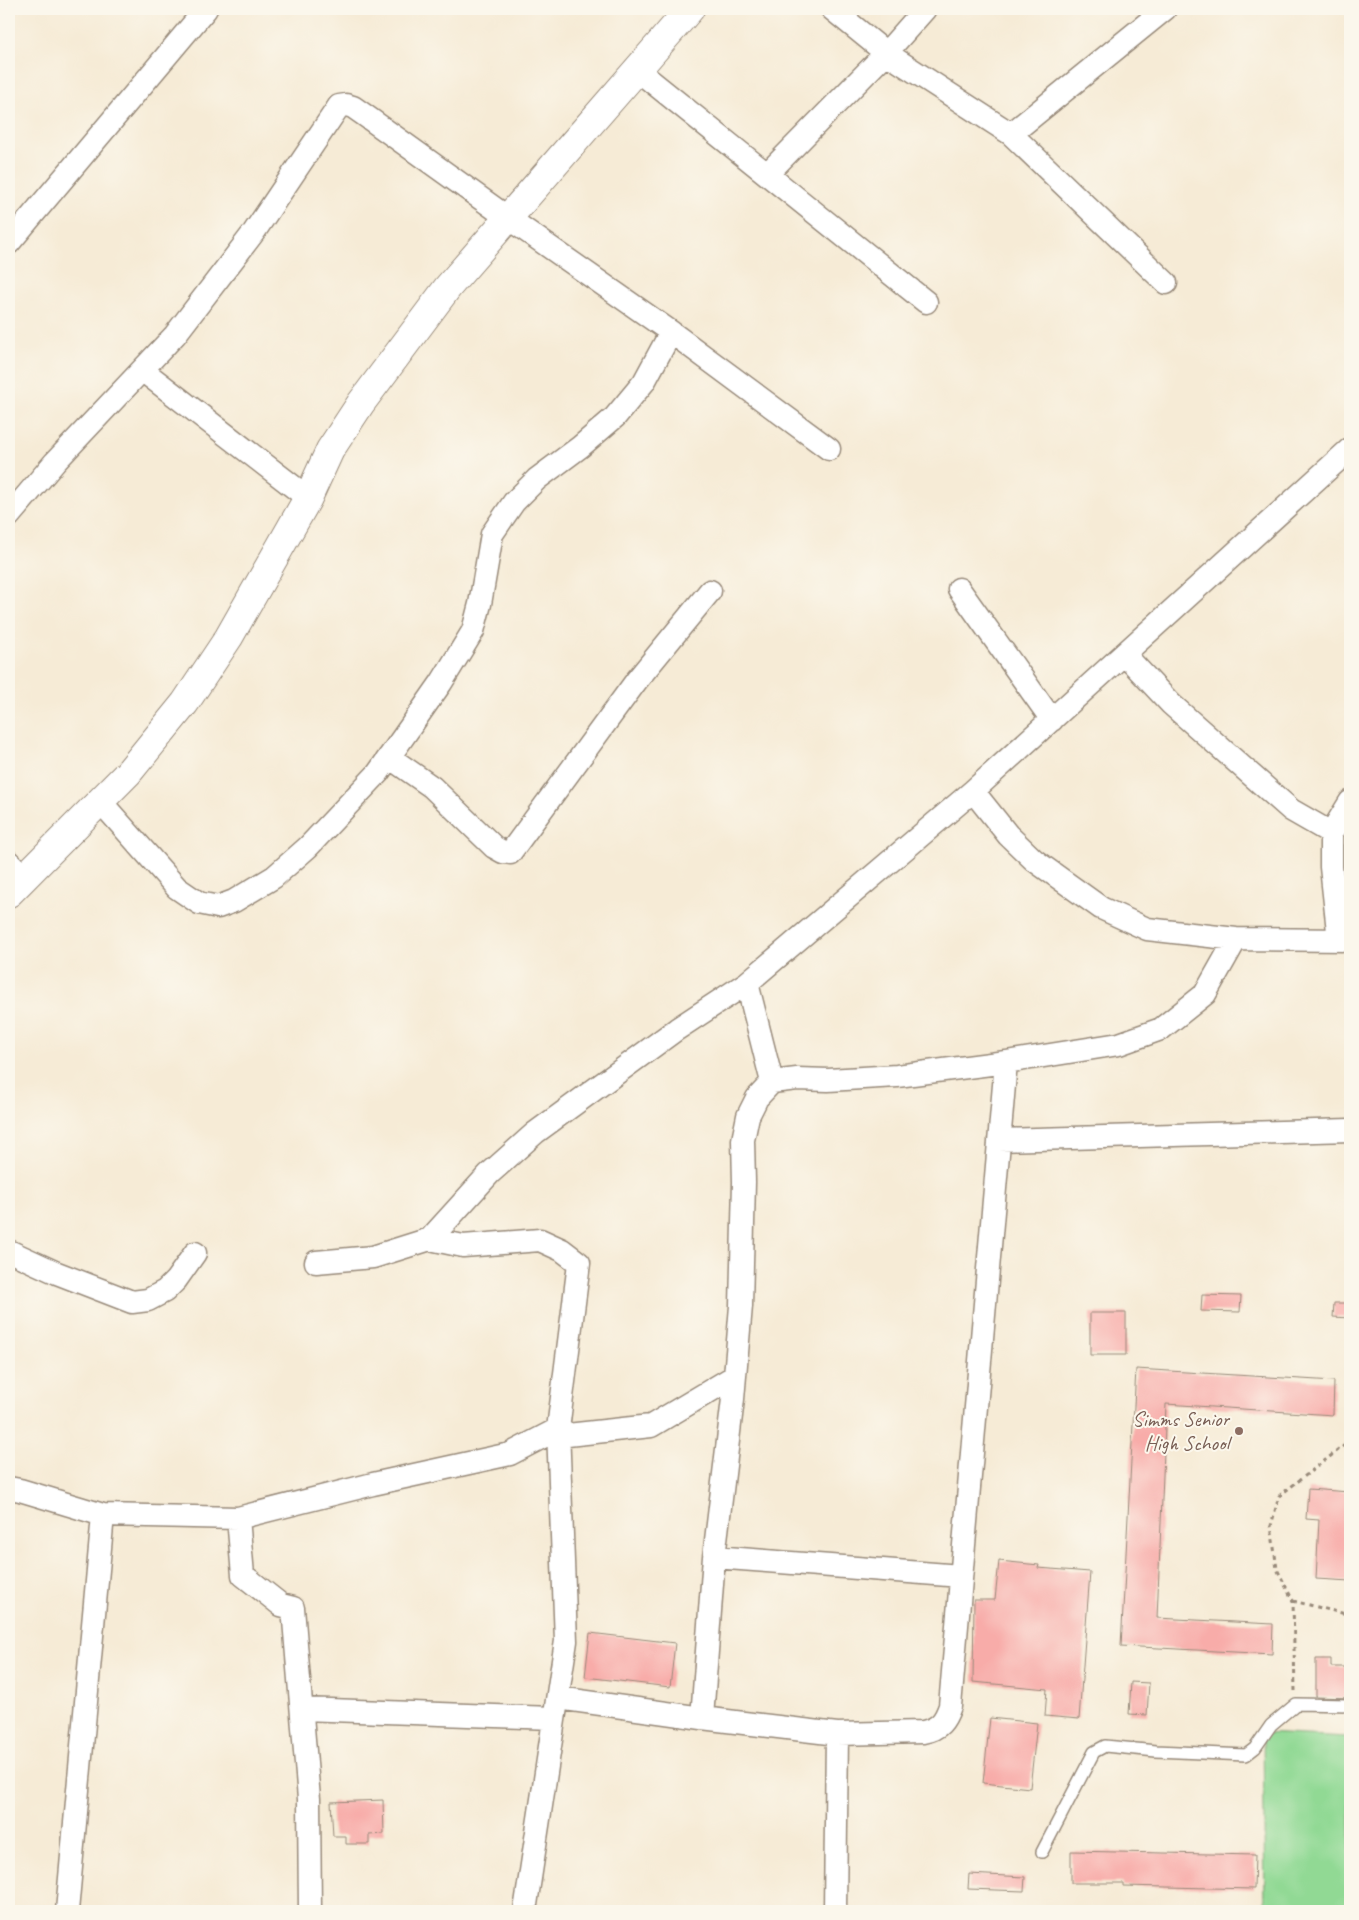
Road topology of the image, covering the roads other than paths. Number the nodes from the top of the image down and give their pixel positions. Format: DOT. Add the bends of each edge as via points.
graph roads {
  1 [pos="206,9"];
  2 [pos="832,9"];
  3 [pos="925,9"];
  4 [pos="1165,9"];
  5 [pos="683,12"];
  6 [pos="886,53"];
  7 [pos="636,69"];
  8 [pos="1011,134"];
  9 [pos="767,174"];
  10 [pos="508,218"];
  11 [pos="9,243"];
  12 [pos="1166,283"];
  13 [pos="926,302"];
  14 [pos="671,332"];
  15 [pos="142,370"];
  16 [pos="829,449"];
  17 [pos="1350,449"];
  18 [pos="308,498"];
  19 [pos="9,516"];
  20 [pos="959,589"];
  21 [pos="710,591"];
  22 [pos="1124,654"];
  23 [pos="1052,720"];
  24 [pos="390,757"];
  25 [pos="973,791"];
  26 [pos="100,801"];
  27 [pos="1350,802"];
  28 [pos="1331,833"];
  29 [pos="14,877"];
  30 [pos="1236,939"];
  31 [pos="1345,940"];
  32 [pos="747,983"];
  33 [pos="1006,1062"];
  34 [pos="772,1082"];
  35 [pos="1350,1130"];
  36 [pos="999,1140"];
  37 [pos="430,1239"];
  38 [pos="9,1251"];
  39 [pos="195,1253"];
  40 [pos="316,1262"];
  41 [pos="735,1376"];
  42 [pos="558,1432"];
  43 [pos="9,1488"];
  44 [pos="102,1514"];
  45 [pos="238,1518"];
  46 [pos="714,1557"];
  47 [pos="961,1576"];
  48 [pos="1350,1705"];
  49 [pos="556,1708"];
  50 [pos="302,1709"];
  51 [pos="702,1718"];
  52 [pos="837,1734"];
  53 [pos="1042,1852"];
  54 [pos="67,1911"];
  55 [pos="310,1911"];
  56 [pos="525,1911"];
  57 [pos="835,1911"];
  1 -- 11 [label="street"];
  2 -- 6 [label="street"];
  3 -- 6 [label="street"];
  4 -- 8 [label="street"];
  5 -- 7 [label="street"];
  6 -- 8 [label="street"];
  6 -- 9 [label="street"];
  7 -- 9 [label="street"];
  7 -- 10 [label="street"];
  8 -- 12 [label="street"];
  9 -- 13 [label="street"];
  10 -- 14 [label="street"];
  10 -- 15 [label="street" via="353,107 339,106 254,232 175,335"];
  10 -- 18 [label="street" via="448,287 361,403 330,450"];
  14 -- 16 [label="street"];
  14 -- 24 [label="street" via="644,382 614,417 537,479 514,502 492,534 473,631"];
  15 -- 18 [label="street"];
  15 -- 19 [label="street"];
  17 -- 22 [label="street"];
  18 -- 26 [label="street" via="229,637 185,703 128,773"];
  20 -- 23 [label="street"];
  21 -- 24 [label="street" via="637,680 510,853 494,847 432,787"];
  22 -- 23 [label="street"];
  22 -- 28 [label="street" via="1171,704 1291,810"];
  23 -- 25 [label="street"];
  24 -- 26 [label="street" via="308,847 274,877 218,907 200,903 176,888"];
  25 -- 30 [label="street" via="1008,835 1034,860 1101,908 1147,929"];
  25 -- 32 [label="street"];
  26 -- 29 [label="street"];
  27 -- 28 [label="street"];
  28 -- 31 [label="street" via="1331,867"];
  30 -- 31 [label="street"];
  30 -- 33 [label="street" via="1205,994 1161,1029 1119,1044"];
  32 -- 34 [label="street"];
  32 -- 37 [label="street" via="677,1029 535,1133 489,1174"];
  33 -- 34 [label="street" via="897,1076"];
  33 -- 36 [label="street"];
  34 -- 41 [label="street" via="757,1098 748,1116 743,1140 741,1306"];
  35 -- 36 [label="street"];
  36 -- 47 [label="street"];
  37 -- 40 [label="street" via="372,1256"];
  37 -- 42 [label="street" via="463,1246 540,1240 562,1250 579,1263"];
  38 -- 39 [label="street" via="132,1302 148,1300 165,1291"];
  41 -- 42 [label="street" via="652,1426"];
  41 -- 46 [label="street"];
  42 -- 45 [label="street" via="510,1454"];
  42 -- 49 [label="street" via="566,1641"];
  43 -- 44 [label="street"];
  44 -- 45 [label="street"];
  44 -- 54 [label="street"];
  45 -- 50 [label="street" via="243,1575 281,1605 293,1608"];
  46 -- 47 [label="street"];
  46 -- 51 [label="street"];
  47 -- 52 [label="street" via="950,1706 946,1720 934,1730 923,1732"];
  48 -- 53 [label="lane" via="1296,1704 1271,1725 1246,1755 1106,1746 1094,1752"];
  49 -- 50 [label="street"];
  49 -- 51 [label="street"];
  49 -- 56 [label="street"];
  50 -- 55 [label="street" via="309,1799"];
  51 -- 52 [label="street"];
  52 -- 57 [label="street"];
}
